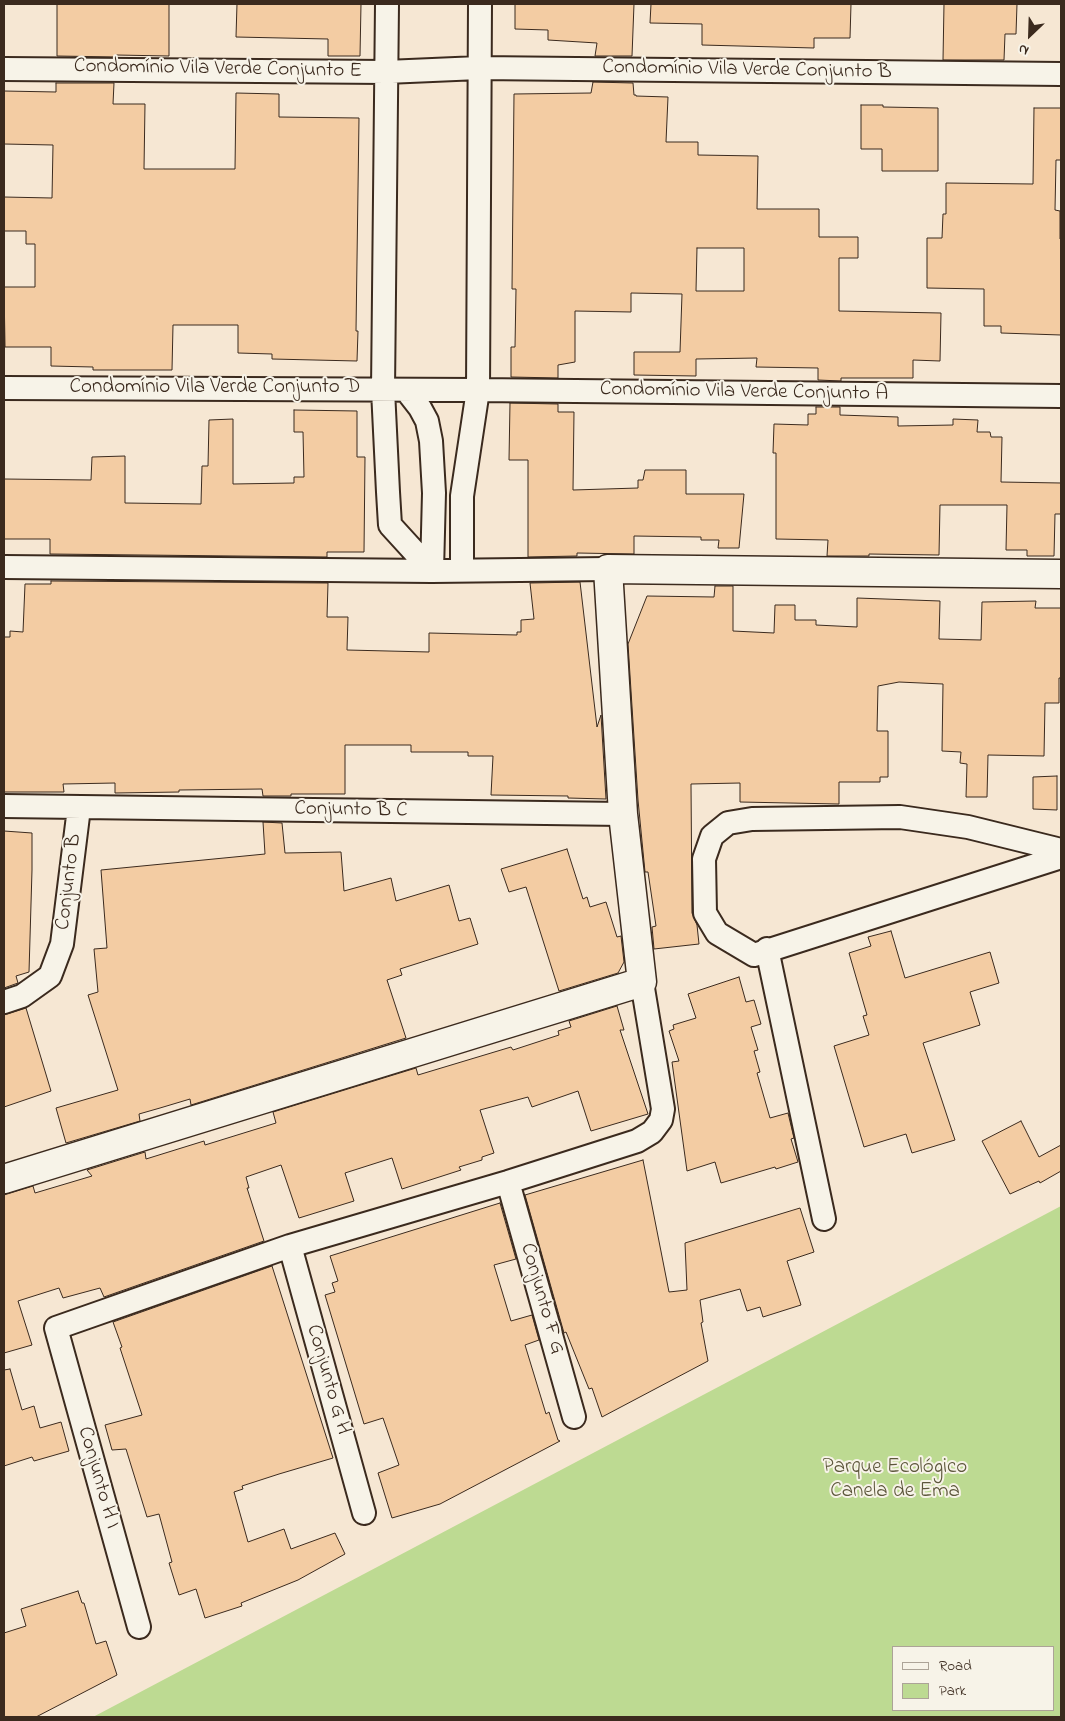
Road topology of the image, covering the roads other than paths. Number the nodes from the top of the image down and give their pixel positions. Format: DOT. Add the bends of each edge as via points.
graph roads {
  1 [pos="387,4"];
  2 [pos="480,4"];
  3 [pos="4,68"];
  4 [pos="479,68"];
  5 [pos="433,70"];
  6 [pos="386,72"];
  7 [pos="1061,74"];
  8 [pos="4,388"];
  9 [pos="383,390"];
  10 [pos="417,390"];
  11 [pos="478,390"];
  12 [pos="1061,396"];
  13 [pos="4,567"];
  14 [pos="608,569"];
  15 [pos="462,570"];
  16 [pos="432,571"];
  17 [pos="1061,574"];
  18 [pos="4,806"];
  19 [pos="79,808"];
  20 [pos="623,814"];
  21 [pos="1061,850"];
  22 [pos="1061,856"];
  23 [pos="767,949"];
  24 [pos="642,982"];
  25 [pos="4,1002"];
  26 [pos="4,1179"];
  27 [pos="508,1182"];
  28 [pos="824,1219"];
  29 [pos="290,1246"];
  30 [pos="574,1417"];
  31 [pos="364,1513"];
  32 [pos="139,1628"];
  1 -- 6 [label="street"];
  2 -- 4 [label="street"];
  3 -- 6 [label="street, Condomínio Vila Verde Conjunto E"];
  4 -- 5 [label="street, Condomínio Vila Verde Conjunto B"];
  4 -- 7 [label="street, Condomínio Vila Verde Conjunto B"];
  4 -- 11 [label="street"];
  5 -- 6 [label="street, Condomínio Vila Verde Conjunto E"];
  6 -- 9 [label="street"];
  8 -- 9 [label="street, Condomínio Vila Verde Conjunto D"];
  9 -- 10 [label="street, Condomínio Vila Verde Conjunto D"];
  9 -- 16 [label="street" via="390,524"];
  10 -- 11 [label="street, Condomínio Vila Verde Conjunto A"];
  10 -- 16 [label="street" via="431,441 434,493"];
  11 -- 12 [label="street, Condomínio Vila Verde Conjunto A"];
  11 -- 15 [label="street" via="462,496"];
  13 -- 16 [label="street"];
  14 -- 15 [label="street"];
  14 -- 17 [label="street"];
  14 -- 20 [label="street"];
  15 -- 16 [label="street"];
  18 -- 19 [label="street, Conjunto B"];
  19 -- 20 [label="street, Conjunto B C"];
  19 -- 25 [label="street, Conjunto B" via="62,944 50,976 22,996"];
  20 -- 24 [label="street"];
  21 -- 23 [label="street" via="968,827 900,818 752,819 728,823 712,836 704,859 705,913 716,933 732,943 754,955"];
  22 -- 23 [label="street"];
  23 -- 28 [label="street"];
  24 -- 26 [label="street"];
  24 -- 27 [label="street" via="663,1108 661,1120 652,1132 637,1141"];
  27 -- 29 [label="street"];
  27 -- 30 [label="street, Conjunto F G"];
  29 -- 31 [label="street, Conjunto G H"];
  29 -- 32 [label="street, Conjunto H I" via="56,1328"];
}
